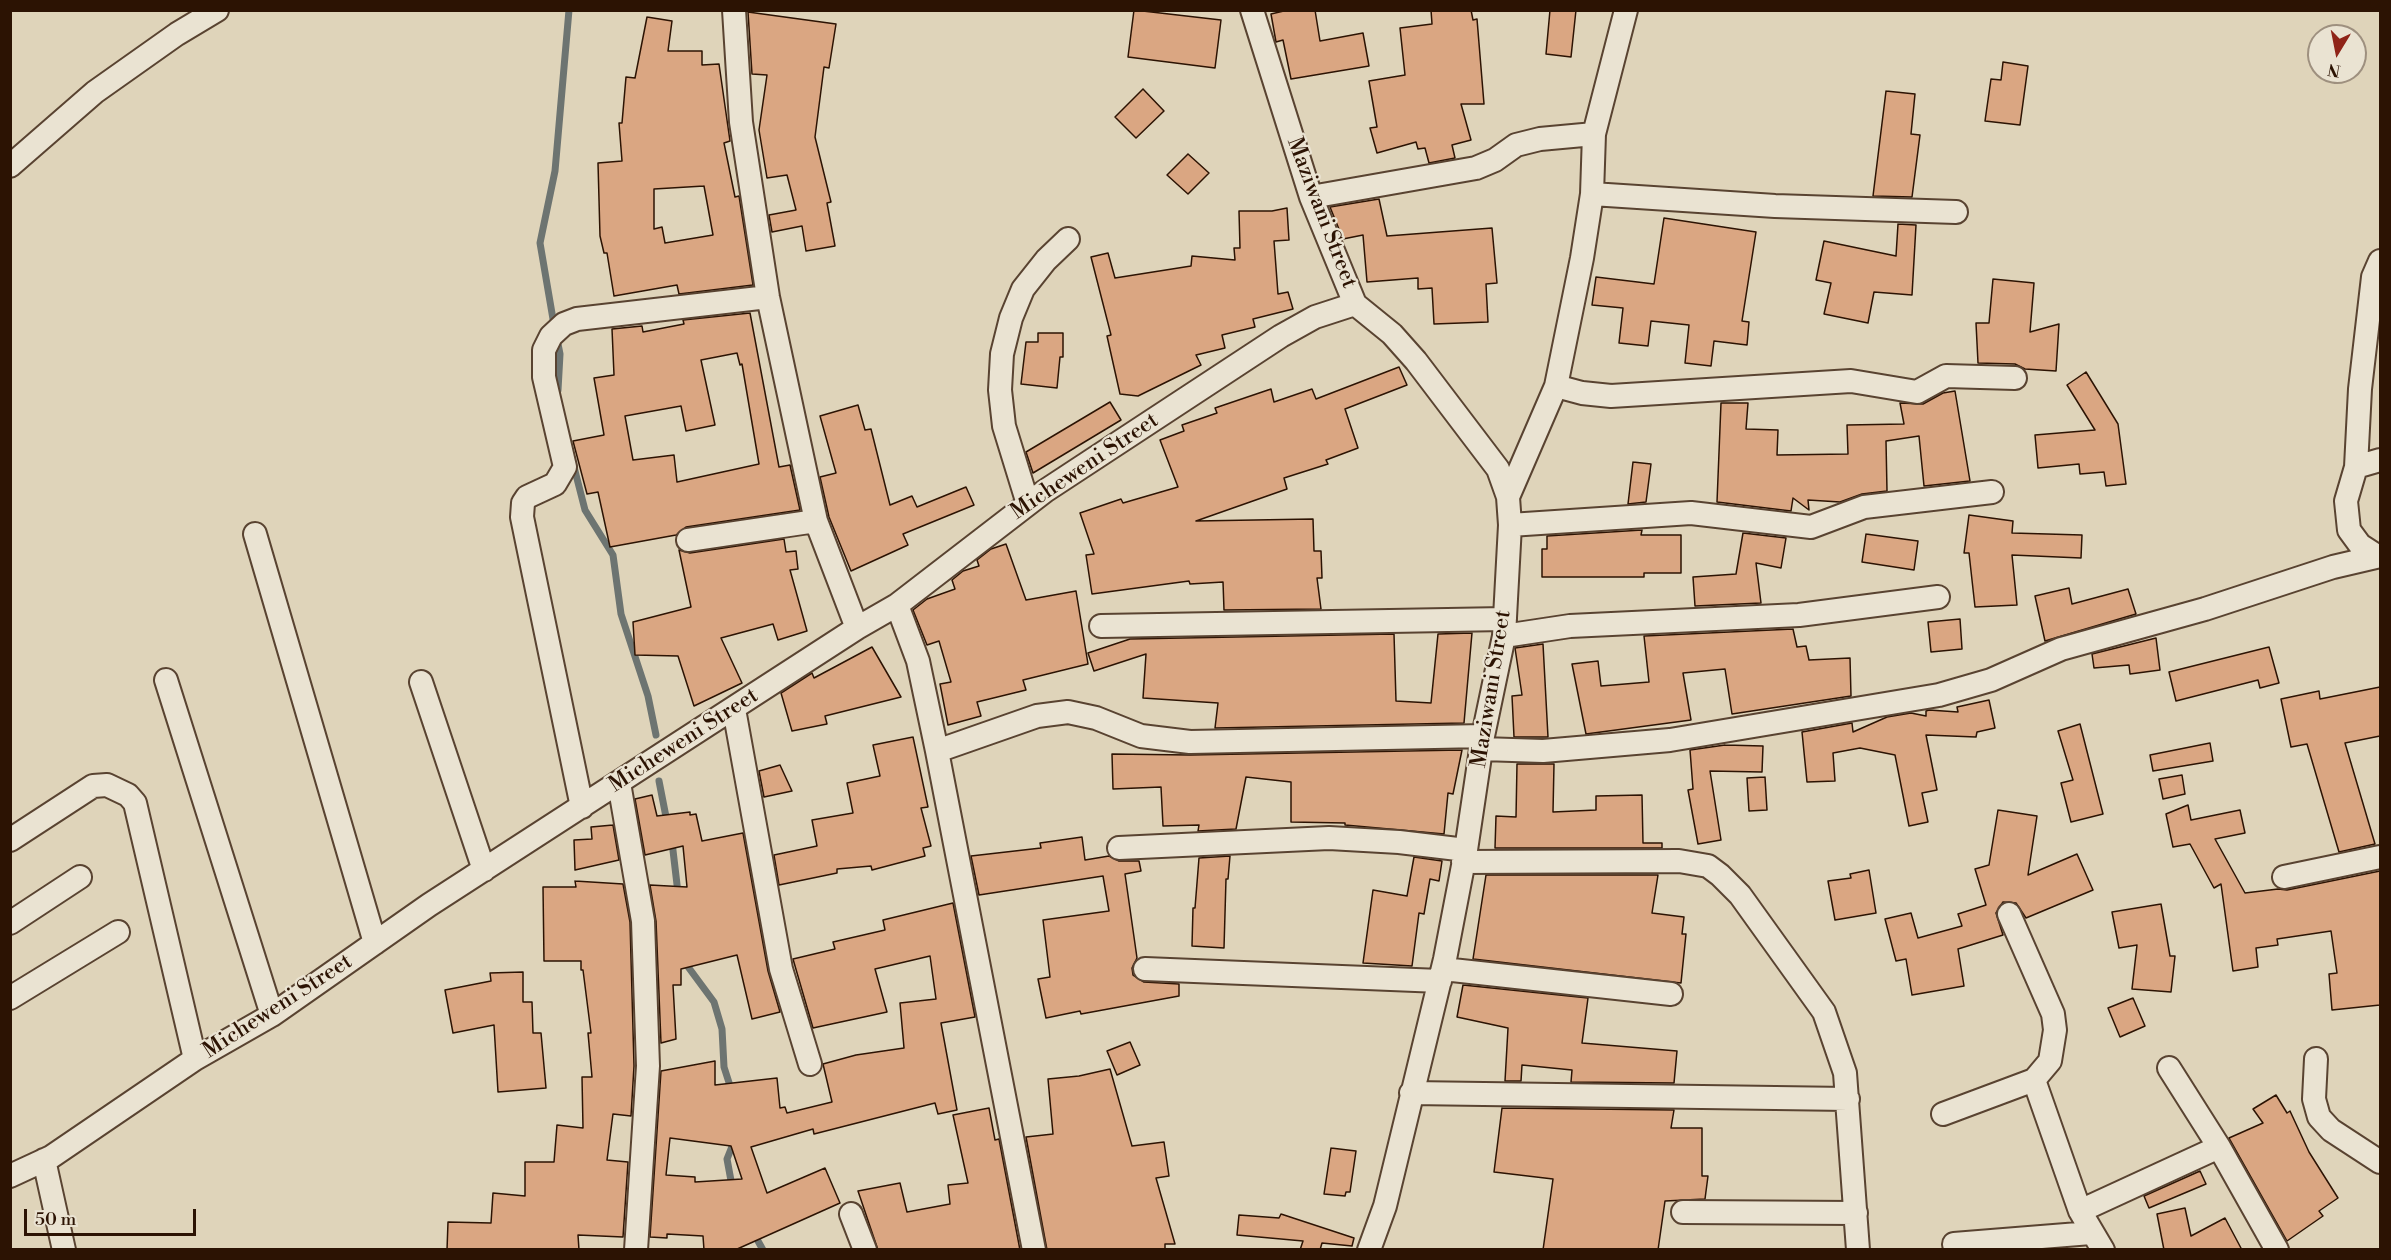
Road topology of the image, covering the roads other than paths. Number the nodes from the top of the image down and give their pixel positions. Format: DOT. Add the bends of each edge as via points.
graph roads {
  1 [pos="217,10"];
  2 [pos="734,10"];
  3 [pos="1252,10"];
  4 [pos="1626,10"];
  5 [pos="1594,134"];
  6 [pos="10,166"];
  7 [pos="1592,194"];
  8 [pos="1311,197"];
  9 [pos="1956,212"];
  10 [pos="1068,239"];
  11 [pos="2380,261"];
  12 [pos="768,297"];
  13 [pos="1355,304"];
  14 [pos="2015,378"];
  15 [pos="1556,386"];
  16 [pos="2380,460"];
  17 [pos="2356,467"];
  18 [pos="1992,492"];
  19 [pos="1508,496"];
  20 [pos="1028,504"];
  21 [pos="816,521"];
  22 [pos="1510,525"];
  23 [pos="255,534"];
  24 [pos="688,540"];
  25 [pos="2379,556"];
  26 [pos="1938,597"];
  27 [pos="897,605"];
  28 [pos="1101,626"];
  29 [pos="857,628"];
  30 [pos="1504,628"];
  31 [pos="166,680"];
  32 [pos="421,682"];
  33 [pos="734,709"];
  34 [pos="1483,742"];
  35 [pos="937,751"];
  36 [pos="619,783"];
  37 [pos="582,807"];
  38 [pos="10,840"];
  39 [pos="1119,848"];
  40 [pos="1464,856"];
  41 [pos="2380,857"];
  42 [pos="484,870"];
  43 [pos="80,877"];
  44 [pos="2284,877"];
  45 [pos="2009,914"];
  46 [pos="10,923"];
  47 [pos="118,932"];
  48 [pos="375,943"];
  49 [pos="1145,969"];
  50 [pos="1441,975"];
  51 [pos="1671,994"];
  52 [pos="10,998"];
  53 [pos="272,1016"];
  54 [pos="195,1059"];
  55 [pos="2316,1059"];
  56 [pos="810,1064"];
  57 [pos="2169,1068"];
  58 [pos="2034,1080"];
  59 [pos="1411,1093"];
  60 [pos="1848,1099"];
  61 [pos="1943,1114"];
  62 [pos="2219,1148"];
  63 [pos="44,1160"];
  64 [pos="2380,1162"];
  65 [pos="10,1176"];
  66 [pos="2080,1211"];
  67 [pos="1683,1212"];
  68 [pos="1856,1213"];
  69 [pos="851,1214"];
  70 [pos="2097,1241"];
  71 [pos="1954,1244"];
  72 [pos="64,1250"];
  73 [pos="636,1250"];
  74 [pos="865,1250"];
  75 [pos="1034,1250"];
  76 [pos="1369,1250"];
  77 [pos="1858,1250"];
  78 [pos="2277,1250"];
  1 -- 6 [label="street" via="95,92"];
  2 -- 12 [label="street" via="741,122"];
  3 -- 8 [label="street, Maziwani Street"];
  4 -- 5 [label="street"];
  5 -- 7 [label="street"];
  5 -- 8 [label="street" via="1516,145 1476,168"];
  7 -- 9 [label="street"];
  7 -- 15 [label="street"];
  8 -- 13 [label="street, Maziwani Street"];
  10 -- 20 [label="street" via="1023,289 1002,354 1004,426"];
  11 -- 17 [label="street" via="2373,277 2369,310"];
  12 -- 21 [label="street"];
  12 -- 37 [label="street" via="577,319 557,330 542,362 565,467 555,484 527,497 522,517"];
  13 -- 19 [label="street, Maziwani Street" via="1392,334 1416,361 1498,469"];
  13 -- 20 [label="street, Micheweni Street" via="1315,317 1281,336"];
  14 -- 15 [label="street" via="1946,376 1917,392 1851,381 1611,396"];
  15 -- 19 [label="street"];
  16 -- 17 [label="street"];
  17 -- 25 [label="street" via="2346,501 2349,530 2361,545"];
  18 -- 22 [label="street" via="1864,507 1811,527 1691,513"];
  19 -- 22 [label="street, Maziwani Street"];
  20 -- 27 [label="street, Micheweni Street"];
  21 -- 24 [label="street"];
  21 -- 29 [label="street"];
  22 -- 30 [label="street, Maziwani Street"];
  23 -- 48 [label="street"];
  25 -- 34 [label="street" via="2061,649 1991,680 1939,695 1670,740 1543,751"];
  26 -- 30 [label="street" via="1799,615"];
  27 -- 29 [label="street, Micheweni Street"];
  27 -- 35 [label="street" via="918,661"];
  28 -- 30 [label="street"];
  29 -- 33 [label="street, Micheweni Street"];
  30 -- 34 [label="street, Maziwani Street"];
  31 -- 53 [label="street"];
  32 -- 42 [label="street"];
  33 -- 36 [label="street, Micheweni Street"];
  33 -- 56 [label="street" via="781,969"];
  34 -- 35 [label="street" via="1182,742 1141,736 1096,718 1068,712 1037,716"];
  34 -- 40 [label="street, Maziwani Street"];
  35 -- 75 [label="street"];
  36 -- 37 [label="street, Micheweni Street"];
  36 -- 73 [label="street" via="643,921 648,1066"];
  37 -- 42 [label="street, Micheweni Street"];
  38 -- 54 [label="street" via="93,786 107,785 135,803"];
  39 -- 40 [label="street" via="1329,838 1399,842"];
  40 -- 50 [label="street, Maziwani Street"];
  40 -- 60 [label="street" via="1670,861 1708,866 1740,895 1824,1012 1845,1073"];
  41 -- 44 [label="street"];
  42 -- 48 [label="street, Micheweni Street"];
  43 -- 46 [label="street"];
  45 -- 58 [label="street" via="2053,1014 2054,1046 2045,1070"];
  47 -- 52 [label="street"];
  48 -- 53 [label="street, Micheweni Street"];
  49 -- 50 [label="street"];
  50 -- 51 [label="street"];
  50 -- 59 [label="street, Maziwani Street"];
  53 -- 54 [label="street, Micheweni Street"];
  54 -- 63 [label="street, Micheweni Street"];
  55 -- 64 [label="street" via="2314,1099 2319,1117 2331,1130"];
  57 -- 62 [label="street"];
  58 -- 61 [label="street"];
  58 -- 66 [label="street"];
  59 -- 60 [label="street"];
  59 -- 76 [label="street, Maziwani Street" via="1385,1206"];
  60 -- 68 [label="street"];
  62 -- 66 [label="street"];
  62 -- 78 [label="street"];
  63 -- 65 [label="street, Micheweni Street"];
  63 -- 72 [label="street"];
  66 -- 70 [label="street"];
  67 -- 68 [label="street"];
  68 -- 77 [label="street"];
  69 -- 74 [label="street"];
  70 -- 71 [label="street"];
}
